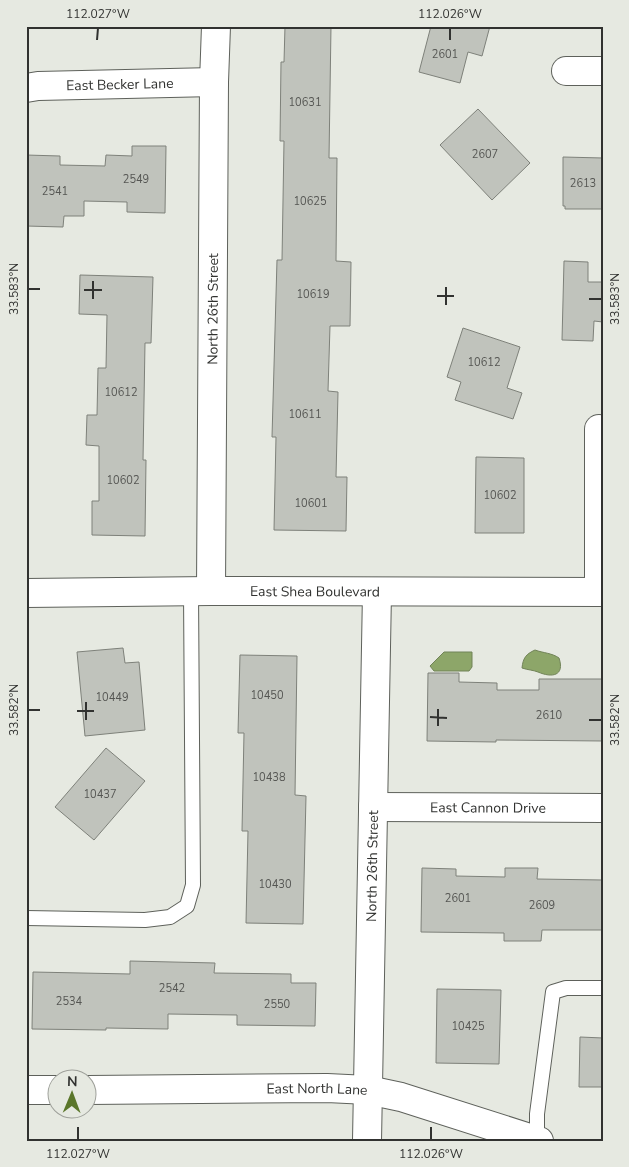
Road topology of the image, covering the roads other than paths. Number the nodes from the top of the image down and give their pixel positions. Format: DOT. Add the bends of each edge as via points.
graph roads {
  1 [pos="216,26"];
  2 [pos="566,71"];
  3 [pos="603,71"];
  4 [pos="214,82"];
  5 [pos="26,88"];
  6 [pos="599,429"];
  7 [pos="201,591"];
  8 [pos="377,592"];
  9 [pos="601,592"];
  10 [pos="26,593"];
  11 [pos="373,807"];
  12 [pos="603,808"];
  13 [pos="26,918"];
  14 [pos="603,988"];
  15 [pos="26,1090"];
  16 [pos="48,1090"];
  17 [pos="98,1090"];
  18 [pos="368,1090"];
  19 [pos="367,1141"];
  20 [pos="538,1141"];
  1 -- 4 [label="street, North 26th Street"];
  2 -- 3 [label="street"];
  4 -- 5 [label="street, East Becker Lane"];
  4 -- 7 [label="street, North 26th Street"];
  6 -- 9 [label="street"];
  7 -- 8 [label="street, East Shea Boulevard"];
  7 -- 10 [label="street, East Shea Boulevard"];
  7 -- 13 [label="lane" via="193,885 187,906 170,917 145,920"];
  8 -- 9 [label="street, East Shea Boulevard"];
  8 -- 11 [label="street, North 26th Street"];
  11 -- 12 [label="street, East Cannon Drive"];
  11 -- 18 [label="street, North 26th Street"];
  14 -- 20 [label="lane" via="566,988 554,992 536,1114"];
  15 -- 16 [label="street"];
  17 -- 18 [label="street, East North Lane"];
  18 -- 19 [label="street, North 26th Street"];
  18 -- 20 [label="street, East North Lane" via="401,1097"];
}
